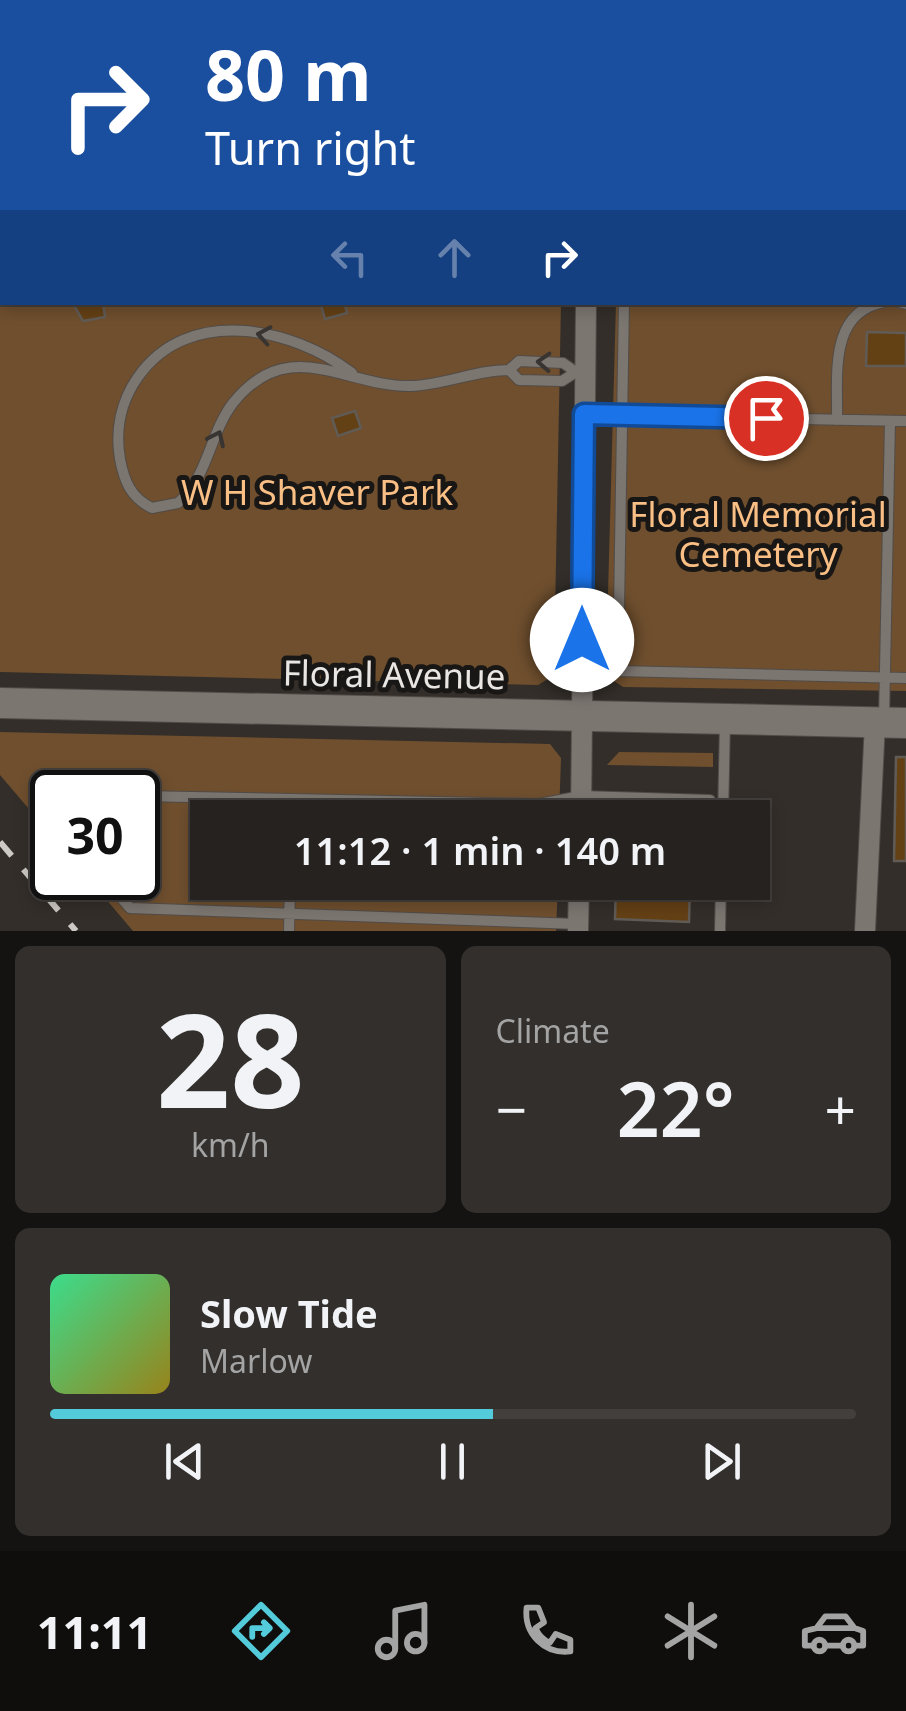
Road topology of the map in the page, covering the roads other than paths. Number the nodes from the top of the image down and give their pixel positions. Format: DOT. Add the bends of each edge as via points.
graph roads {
  1 [pos="586,305"];
  2 [pos="624,305"];
  3 [pos="870,305"];
  4 [pos="509,370"];
  5 [pos="581,372"];
  6 [pos="352,373"];
  7 [pos="584,414"];
  8 [pos="622,415"];
  9 [pos="837,420"];
  10 [pos="890,420"];
  11 [pos="906,421"];
  12 [pos="885,678"];
  13 [pos="906,678"];
  14 [pos="0,703"];
  15 [pos="582,715"];
  16 [pos="725,720"];
  17 [pos="888,722"];
  18 [pos="160,796"];
  19 [pos="292,799"];
  20 [pos="341,800"];
  21 [pos="581,800"];
  22 [pos="723,800"];
  23 [pos="123,900"];
  24 [pos="289,900"];
  25 [pos="579,900"];
  26 [pos="721,900"];
  27 [pos="289,914"];
  28 [pos="578,928"];
  29 [pos="289,931"];
  30 [pos="720,931"];
  31 [pos="865,931"];
  1 -- 5 [label="street"];
  2 -- 8 [label="lane"];
  3 -- 9 [label="lane" via="841,335"];
  5 -- 4 [label="lane, one-way" via="563,363 519,361"];
  4 -- 5 [label="lane" via="519,380 560,381"];
  4 -- 6 [label="lane" via="412,386"];
  5 -- 7 [label="street"];
  6 -- 6 [label="lane, one-way" via="315,349 263,333 203,333 169,346 138,376 120,417 118,446 130,491 152,508 178,503 199,476 231,406 264,377 302,367"];
  7 -- 8 [label="lane"];
  7 -- 15 [label="street"];
  8 -- 9 [label="lane"];
  8 -- 12 [label="lane" via="618,671"];
  9 -- 10 [label="lane"];
  10 -- 11 [label="lane"];
  10 -- 12 [label="lane"];
  12 -- 13 [label="lane"];
  12 -- 17 [label="lane"];
  14 -- 15 [label="main road, Floral Avenue"];
  15 -- 16 [label="main road, Floral Avenue"];
  15 -- 21 [label="street"];
  16 -- 17 [label="main road, Floral Avenue"];
  16 -- 22 [label="lane"];
  17 -- 31 [label="street"];
  18 -- 19 [label="lane"];
  19 -- 20 [label="lane"];
  23 -- 27 [label="lane" via="130,908"];
  24 -- 27 [label="lane"];
  25 -- 28 [label="street"];
  26 -- 30 [label="lane"];
  27 -- 28 [label="lane"];
  27 -- 29 [label="lane"];
}
